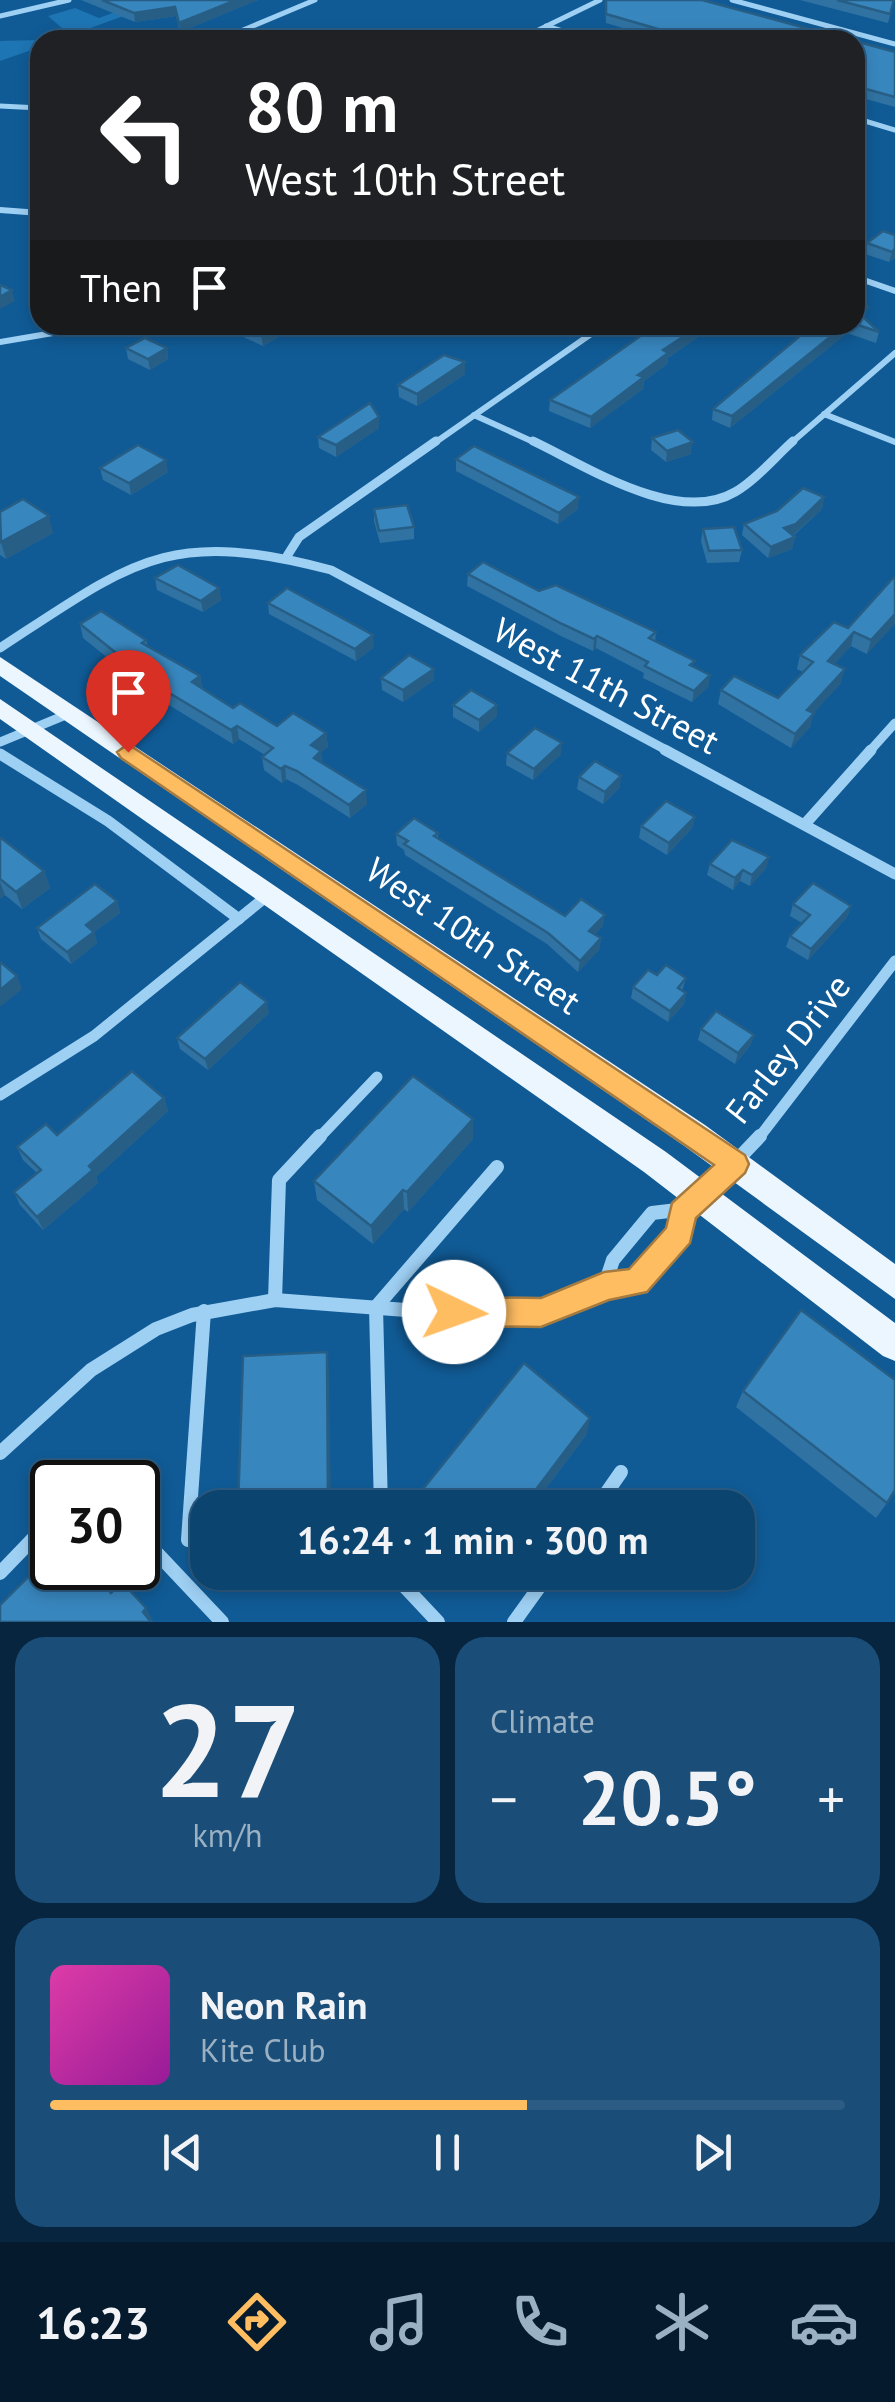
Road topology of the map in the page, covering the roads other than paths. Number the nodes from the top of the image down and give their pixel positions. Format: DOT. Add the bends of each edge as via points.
graph roads {
  1 [pos="69,0"];
  2 [pos="316,0"];
  3 [pos="600,0"];
  4 [pos="732,0"];
  5 [pos="0,16"];
  6 [pos="546,26"];
  7 [pos="243,30"];
  8 [pos="538,30"];
  9 [pos="559,30"];
  10 [pos="843,30"];
  11 [pos="865,36"];
  12 [pos="895,44"];
  13 [pos="0,106"];
  14 [pos="30,108"];
  15 [pos="865,121"];
  16 [pos="895,130"];
  17 [pos="0,210"];
  18 [pos="30,212"];
  19 [pos="865,280"];
  20 [pos="895,291"];
  21 [pos="41,335"];
  22 [pos="590,335"];
  23 [pos="0,342"];
  24 [pos="895,353"];
  25 [pos="824,414"];
  26 [pos="474,415"];
  27 [pos="895,442"];
  28 [pos="287,556"];
  29 [pos="0,648"];
  30 [pos="0,665"];
  31 [pos="0,708"];
  32 [pos="70,713"];
  33 [pos="895,723"];
  34 [pos="31,729"];
  35 [pos="0,742"];
  36 [pos="0,754"];
  37 [pos="805,824"];
  38 [pos="895,874"];
  39 [pos="270,894"];
  40 [pos="239,919"];
  41 [pos="895,962"];
  42 [pos="377,1078"];
  43 [pos="0,1096"];
  44 [pos="735,1164"];
  45 [pos="497,1167"];
  46 [pos="692,1204"];
  47 [pos="895,1282"];
  48 [pos="604,1286"];
  49 [pos="276,1300"];
  50 [pos="376,1307"];
  51 [pos="204,1311"];
  52 [pos="895,1344"];
  53 [pos="0,1453"];
  54 [pos="621,1472"];
  55 [pos="381,1490"];
  56 [pos="608,1490"];
  57 [pos="188,1540"];
  58 [pos="30,1542"];
  59 [pos="160,1556"];
  60 [pos="0,1573"];
  61 [pos="409,1590"];
  62 [pos="537,1590"];
  63 [pos="222,1622"];
  64 [pos="438,1622"];
  65 [pos="514,1622"];
  1 -- 5 [label="street"];
  2 -- 7 [label="street"];
  3 -- 6 [label="street"];
  4 -- 10 [label="street"];
  6 -- 8 [label="street"];
  6 -- 9 [label="street"];
  11 -- 12 [label="street"];
  13 -- 14 [label="street"];
  15 -- 16 [label="street"];
  17 -- 18 [label="street"];
  19 -- 20 [label="street"];
  21 -- 23 [label="street"];
  22 -- 26 [label="street"];
  24 -- 25 [label="street"];
  25 -- 26 [label="street" via="735,492 687,504 656,498"];
  25 -- 27 [label="street"];
  26 -- 28 [label="street" via="299,537"];
  28 -- 29 [label="street, West 11th Street" via="215,546 156,555"];
  28 -- 37 [label="street, West 11th Street" via="331,570"];
  30 -- 32 [label="main road, West 10th Street"];
  31 -- 34 [label="main road"];
  32 -- 34 [label="street"];
  32 -- 44 [label="main road, West 10th Street"];
  33 -- 37 [label="street"];
  34 -- 35 [label="street"];
  34 -- 39 [label="main road"];
  36 -- 40 [label="street" via="108,821"];
  37 -- 38 [label="street, West 11th Street"];
  39 -- 40 [label="street"];
  39 -- 46 [label="main road"];
  40 -- 43 [label="street" via="94,1036"];
  41 -- 44 [label="street, Farley Drive"];
  42 -- 49 [label="street" via="279,1180"];
  44 -- 46 [label="street, Farley Drive"];
  44 -- 47 [label="main road, West 10th Street"];
  45 -- 50 [label="street"];
  46 -- 48 [label="street, Farley Drive" via="652,1213 613,1260"];
  46 -- 48 [label="street, Farley Drive" via="680,1234 637,1282"];
  46 -- 52 [label="main road"];
  48 -- 50 [label="street, Farley Drive" via="541,1312"];
  49 -- 50 [label="street, Farley Drive"];
  49 -- 51 [label="street, Farley Drive"];
  50 -- 55 [label="street"];
  51 -- 53 [label="street, Farley Drive" via="105,1356"];
  51 -- 57 [label="street"];
  54 -- 56 [label="street"];
  58 -- 60 [label="street"];
  59 -- 63 [label="street"];
  61 -- 64 [label="street"];
  62 -- 65 [label="street"];
}
